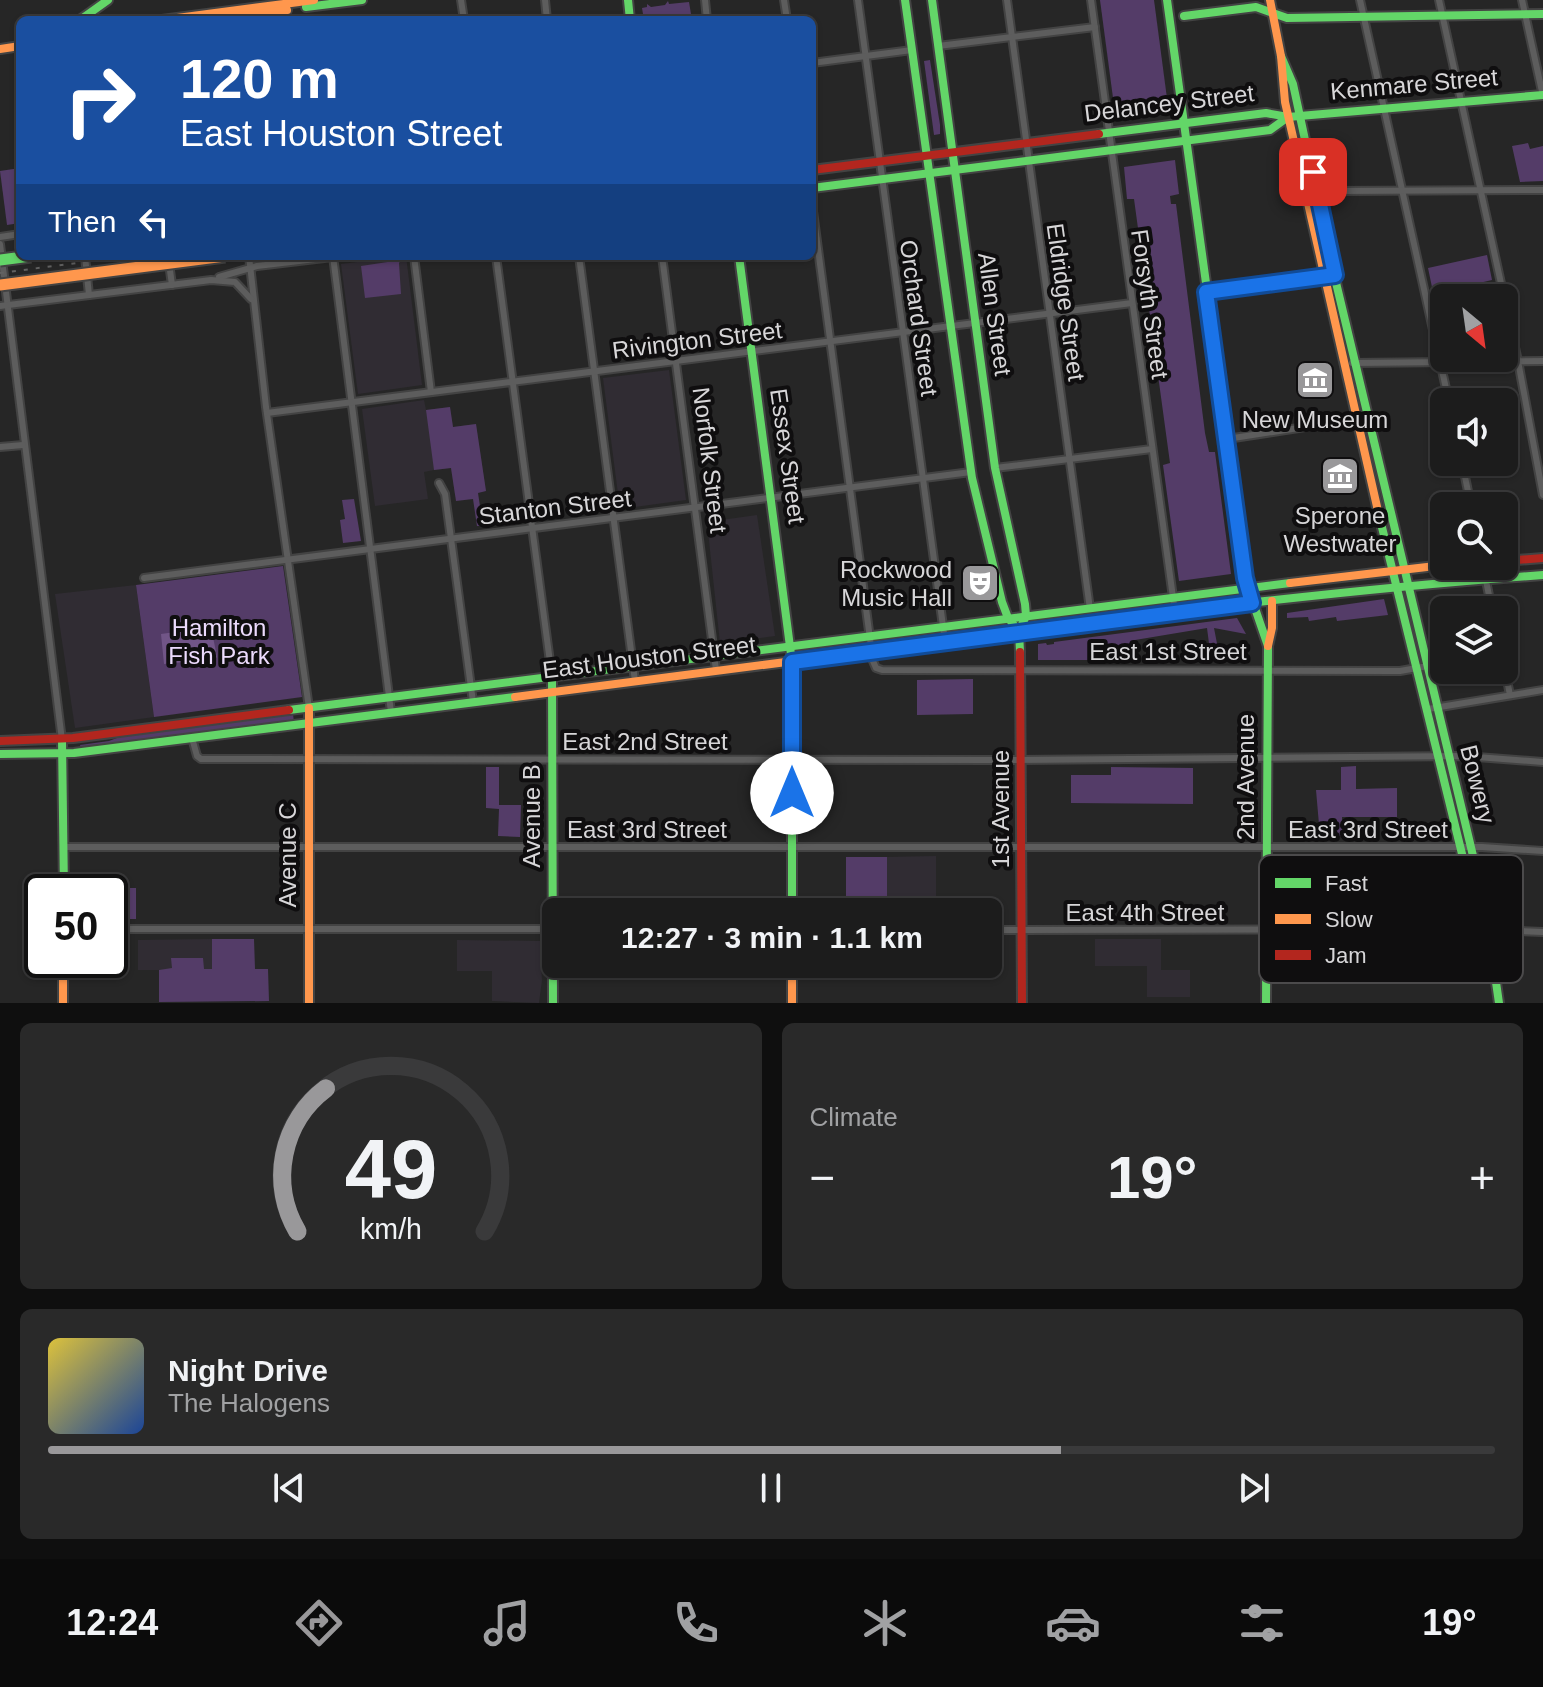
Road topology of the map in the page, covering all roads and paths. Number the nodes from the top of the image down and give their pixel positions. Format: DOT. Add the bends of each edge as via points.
graph roads {
  1 [pos="108,0"];
  2 [pos="314,0"];
  3 [pos="362,0"];
  4 [pos="858,0"];
  5 [pos="905,0"];
  6 [pos="932,0"];
  7 [pos="1007,0"];
  8 [pos="1091,0"];
  9 [pos="1167,0"];
  10 [pos="1270,0"];
  11 [pos="1360,0"];
  12 [pos="1439,0"];
  13 [pos="1522,0"];
  14 [pos="1272,13"];
  15 [pos="224,14"];
  16 [pos="1525,14"];
  17 [pos="1543,14"];
  18 [pos="86,16"];
  19 [pos="203,16"];
  20 [pos="1184,16"];
  21 [pos="1442,16"];
  22 [pos="1364,17"];
  23 [pos="1169,18"];
  24 [pos="1095,27"];
  25 [pos="1012,37"];
  26 [pos="938,46"];
  27 [pos="912,50"];
  28 [pos="866,56"];
  29 [pos="816,62"];
  30 [pos="1543,95"];
  31 [pos="1462,102"];
  32 [pos="1384,109"];
  33 [pos="1294,117"];
  34 [pos="1183,122"];
  35 [pos="1109,132"];
  36 [pos="1186,140"];
  37 [pos="1026,143"];
  38 [pos="1111,150"];
  39 [pos="951,152"];
  40 [pos="926,155"];
  41 [pos="880,161"];
  42 [pos="1029,161"];
  43 [pos="816,169"];
  44 [pos="953,170"];
  45 [pos="929,173"];
  46 [pos="883,180"];
  47 [pos="816,188"];
  48 [pos="1481,190"];
  49 [pos="1543,190"];
  50 [pos="1403,192"];
  51 [pos="1311,194"];
  52 [pos="816,234"];
  53 [pos="0,244"];
  54 [pos="85,260"];
  55 [pos="169,260"];
  56 [pos="194,260"];
  57 [pos="249,260"];
  58 [pos="303,260"];
  59 [pos="333,260"];
  60 [pos="414,260"];
  61 [pos="497,260"];
  62 [pos="580,260"];
  63 [pos="662,260"];
  64 [pos="740,260"];
  65 [pos="250,267"];
  66 [pos="1330,276"];
  67 [pos="211,280"];
  68 [pos="1501,284"];
  69 [pos="0,285"];
  70 [pos="172,285"];
  71 [pos="1206,292"];
  72 [pos="89,295"];
  73 [pos="252,301"];
  74 [pos="1132,303"];
  75 [pos="3,306"];
  76 [pos="1050,313"];
  77 [pos="1430,316"];
  78 [pos="974,323"];
  79 [pos="951,325"];
  80 [pos="903,332"];
  81 [pos="830,341"];
  82 [pos="751,351"];
  83 [pos="675,361"];
  84 [pos="1518,361"];
  85 [pos="1543,361"];
  86 [pos="1430,362"];
  87 [pos="1350,363"];
  88 [pos="594,371"];
  89 [pos="513,381"];
  90 [pos="431,392"];
  91 [pos="351,402"];
  92 [pos="267,413"];
  93 [pos="1363,418"];
  94 [pos="1227,439"];
  95 [pos="23,445"];
  96 [pos="0,447"];
  97 [pos="1152,449"];
  98 [pos="1069,459"];
  99 [pos="995,468"];
  100 [pos="971,472"];
  101 [pos="922,478"];
  102 [pos="439,483"];
  103 [pos="850,487"];
  104 [pos="1543,495"];
  105 [pos="771,497"];
  106 [pos="695,507"];
  107 [pos="613,518"];
  108 [pos="532,528"];
  109 [pos="452,538"];
  110 [pos="370,548"];
  111 [pos="287,558"];
  112 [pos="1543,558"];
  113 [pos="1518,560"];
  114 [pos="1430,566"];
  115 [pos="1398,569"];
  116 [pos="1543,575"];
  117 [pos="1518,577"];
  118 [pos="144,578"];
  119 [pos="1474,580"];
  120 [pos="1403,586"];
  121 [pos="1248,588"];
  122 [pos="1173,598"];
  123 [pos="1272,601"];
  124 [pos="1252,603"];
  125 [pos="1090,609"];
  126 [pos="1175,612"];
  127 [pos="1026,616"];
  128 [pos="1008,618"];
  129 [pos="943,627"];
  130 [pos="1019,631"];
  131 [pos="870,636"];
  132 [pos="945,641"];
  133 [pos="790,646"];
  134 [pos="1268,646"];
  135 [pos="872,652"];
  136 [pos="714,656"];
  137 [pos="792,662"];
  138 [pos="633,667"];
  139 [pos="1423,667"];
  140 [pos="1021,669"];
  141 [pos="716,670"];
  142 [pos="1268,670"];
  143 [pos="552,677"];
  144 [pos="635,681"];
  145 [pos="1508,684"];
  146 [pos="471,687"];
  147 [pos="1543,690"];
  148 [pos="553,692"];
  149 [pos="1510,695"];
  150 [pos="389,698"];
  151 [pos="473,702"];
  152 [pos="309,708"];
  153 [pos="1433,708"];
  154 [pos="391,712"];
  155 [pos="309,723"];
  156 [pos="192,738"];
  157 [pos="62,740"];
  158 [pos="0,741"];
  159 [pos="0,754"];
  160 [pos="63,754"];
  161 [pos="1444,757"];
  162 [pos="309,758"];
  163 [pos="553,758"];
  164 [pos="1267,758"];
  165 [pos="1022,759"];
  166 [pos="792,760"];
  167 [pos="1543,762"];
  168 [pos="64,847"];
  169 [pos="309,847"];
  170 [pos="553,847"];
  171 [pos="792,847"];
  172 [pos="1022,847"];
  173 [pos="1266,847"];
  174 [pos="1466,847"];
  175 [pos="1543,851"];
  176 [pos="1266,855"];
  177 [pos="1469,855"];
  178 [pos="64,874"];
  179 [pos="554,898"];
  180 [pos="792,898"];
  181 [pos="128,929"];
  182 [pos="309,929"];
  183 [pos="542,929"];
  184 [pos="1259,929"];
  185 [pos="1002,930"];
  186 [pos="1022,931"];
  187 [pos="1523,931"];
  188 [pos="1543,932"];
  189 [pos="63,978"];
  190 [pos="554,978"];
  191 [pos="792,978"];
  192 [pos="1266,983"];
  193 [pos="1499,983"];
  194 [pos="63,1003"];
  195 [pos="309,1003"];
  196 [pos="553,1003"];
  197 [pos="792,1003"];
  198 [pos="1022,1003"];
  199 [pos="1266,1003"];
  200 [pos="1499,1003"];
  1 -- 18 [label="main road"];
  2 -- 15 [label="main road"];
  3 -- 15 [label="main road"];
  4 -- 28 [label="street, Orchard Street"];
  5 -- 27 [label="main road, Allen Street"];
  6 -- 26 [label="main road, Allen Street"];
  7 -- 25 [label="street, Eldridge Street"];
  8 -- 24 [label="street, Forsyth Street"];
  9 -- 23 [label="main road, 2nd Avenue"];
  10 -- 14 [label="main road, Bowery"];
  11 -- 22 [label="street"];
  12 -- 21 [label="street"];
  13 -- 16 [label="street"];
  14 -- 20 [label="main road" via="1256,7"];
  14 -- 22 [label="main road" via="1287,18"];
  14 -- 33 [label="main road, Bowery" via="1282,86"];
  15 -- 19 [label="main road"];
  16 -- 17 [label="main road"];
  16 -- 21 [label="main road"];
  16 -- 30 [label="street"];
  20 -- 23 [label="street"];
  21 -- 22 [label="main road"];
  21 -- 31 [label="street"];
  22 -- 32 [label="street"];
  23 -- 34 [label="main road, 2nd Avenue"];
  24 -- 25 [label="street"];
  24 -- 35 [label="street, Forsyth Street"];
  25 -- 26 [label="street"];
  25 -- 37 [label="street, Eldridge Street"];
  26 -- 39 [label="main road, Allen Street"];
  27 -- 28 [label="street"];
  27 -- 40 [label="main road, Allen Street"];
  28 -- 29 [label="street"];
  28 -- 41 [label="street, Orchard Street"];
  30 -- 31 [label="main road, Kenmare Street"];
  31 -- 32 [label="main road, Kenmare Street"];
  31 -- 48 [label="street"];
  32 -- 33 [label="main road, Kenmare Street"];
  32 -- 50 [label="street"];
  33 -- 34 [label="main road, Delancey Street" via="1266,113"];
  33 -- 36 [label="main road, Delancey Street" via="1270,130"];
  33 -- 51 [label="main road, Bowery"];
  34 -- 35 [label="main road, Delancey Street"];
  34 -- 36 [label="main road, 2nd Avenue"];
  35 -- 37 [label="main road, Delancey Street"];
  35 -- 38 [label="street, Forsyth Street"];
  36 -- 38 [label="main road, Delancey Street"];
  36 -- 71 [label="main road, 2nd Avenue"];
  37 -- 39 [label="main road, Delancey Street"];
  37 -- 42 [label="street, Eldridge Street"];
  38 -- 42 [label="main road, Delancey Street"];
  38 -- 74 [label="street, Forsyth Street"];
  39 -- 40 [label="main road, Delancey Street"];
  39 -- 44 [label="main road, Allen Street"];
  40 -- 41 [label="main road, Delancey Street"];
  40 -- 45 [label="main road, Allen Street"];
  41 -- 43 [label="main road, Delancey Street"];
  41 -- 46 [label="street, Orchard Street"];
  42 -- 44 [label="main road, Delancey Street"];
  42 -- 76 [label="street, Eldridge Street"];
  44 -- 45 [label="main road, Delancey Street"];
  44 -- 78 [label="main road, Allen Street"];
  45 -- 46 [label="main road, Delancey Street"];
  45 -- 79 [label="main road, Allen Street"];
  46 -- 47 [label="main road, Delancey Street"];
  46 -- 80 [label="street, Orchard Street"];
  48 -- 49 [label="street"];
  48 -- 50 [label="street"];
  48 -- 68 [label="street"];
  50 -- 51 [label="street"];
  50 -- 77 [label="street"];
  51 -- 66 [label="main road, Bowery"];
  52 -- 81 [label="street"];
  53 -- 75 [label="street"];
  54 -- 72 [label="street"];
  55 -- 70 [label="street"];
  56 -- 69 [label="main road, bridge"];
  57 -- 65 [label="street"];
  58 -- 65 [label="street"];
  59 -- 91 [label="street"];
  60 -- 90 [label="street"];
  61 -- 89 [label="street"];
  62 -- 88 [label="street"];
  63 -- 83 [label="street, Norfolk Street"];
  64 -- 82 [label="main road, Essex Street"];
  65 -- 67 [label="street"];
  65 -- 73 [label="street"];
  66 -- 71 [label="street"];
  66 -- 87 [label="main road, Bowery"];
  67 -- 70 [label="street"];
  67 -- 73 [label="street" via="235,282"];
  70 -- 72 [label="street"];
  71 -- 94 [label="main road, 2nd Avenue"];
  72 -- 75 [label="street"];
  73 -- 92 [label="street"];
  74 -- 76 [label="street, Rivington Street"];
  74 -- 97 [label="street, Forsyth Street"];
  75 -- 95 [label="street"];
  76 -- 78 [label="street, Rivington Street"];
  76 -- 98 [label="street, Eldridge Street"];
  78 -- 79 [label="street, Rivington Street"];
  78 -- 99 [label="main road, Allen Street"];
  79 -- 80 [label="street, Rivington Street"];
  79 -- 100 [label="main road, Allen Street"];
  80 -- 81 [label="street, Rivington Street"];
  80 -- 101 [label="street, Orchard Street"];
  81 -- 82 [label="street, Rivington Street"];
  81 -- 103 [label="street"];
  82 -- 83 [label="street, Rivington Street"];
  82 -- 105 [label="main road, Essex Street"];
  83 -- 88 [label="street, Rivington Street"];
  83 -- 106 [label="street, Norfolk Street"];
  84 -- 85 [label="street"];
  84 -- 104 [label="street"];
  86 -- 87 [label="street"];
  87 -- 93 [label="main road, Bowery"];
  88 -- 89 [label="street, Rivington Street"];
  88 -- 107 [label="street"];
  89 -- 90 [label="street, Rivington Street"];
  89 -- 108 [label="street"];
  90 -- 91 [label="street, Rivington Street"];
  91 -- 92 [label="street, Rivington Street"];
  91 -- 110 [label="street"];
  92 -- 111 [label="street"];
  93 -- 94 [label="street"];
  93 -- 115 [label="main road, Bowery"];
  94 -- 121 [label="main road, 2nd Avenue"];
  95 -- 96 [label="street"];
  95 -- 157 [label="street"];
  97 -- 98 [label="street"];
  97 -- 122 [label="street, Forsyth Street"];
  98 -- 99 [label="street"];
  98 -- 125 [label="street, Eldridge Street"];
  99 -- 127 [label="main road, Allen Street"];
  100 -- 101 [label="street, Stanton Street"];
  100 -- 128 [label="main road, Allen Street"];
  101 -- 103 [label="street, Stanton Street"];
  101 -- 129 [label="street, Orchard Street"];
  102 -- 109 [label="street"];
  103 -- 105 [label="street, Stanton Street"];
  103 -- 131 [label="street"];
  105 -- 106 [label="street, Stanton Street"];
  105 -- 133 [label="main road, Essex Street"];
  106 -- 107 [label="street, Stanton Street"];
  106 -- 136 [label="street, Norfolk Street"];
  107 -- 108 [label="street, Stanton Street"];
  107 -- 138 [label="street"];
  108 -- 109 [label="street, Stanton Street"];
  108 -- 143 [label="street"];
  109 -- 110 [label="street, Stanton Street"];
  109 -- 146 [label="street"];
  110 -- 111 [label="street, Stanton Street"];
  110 -- 150 [label="street"];
  111 -- 118 [label="street, Stanton Street"];
  111 -- 152 [label="street"];
  112 -- 113 [label="main road"];
  114 -- 115 [label="main road, East Houston Street"];
  115 -- 120 [label="main road, Bowery"];
  115 -- 121 [label="main road, East Houston Street"];
  116 -- 117 [label="main road, East Houston Street"];
  119 -- 120 [label="main road, East Houston Street"];
  120 -- 123 [label="main road, East Houston Street"];
  120 -- 139 [label="main road, Bowery"];
  121 -- 122 [label="main road, East Houston Street"];
  121 -- 124 [label="main road, 2nd Avenue"];
  122 -- 125 [label="main road, East Houston Street"];
  122 -- 126 [label="street, Forsyth Street"];
  123 -- 124 [label="main road, East Houston Street"];
  123 -- 134 [label="main road"];
  124 -- 126 [label="main road, East Houston Street"];
  124 -- 134 [label="main road, 2nd Avenue"];
  125 -- 127 [label="main road, East Houston Street"];
  126 -- 130 [label="main road, East Houston Street"];
  127 -- 128 [label="main road, East Houston Street"];
  127 -- 130 [label="main road"];
  128 -- 129 [label="main road, East Houston Street"];
  128 -- 130 [label="main road"];
  129 -- 131 [label="main road, East Houston Street"];
  129 -- 132 [label="street, Orchard Street"];
  130 -- 132 [label="main road, East Houston Street"];
  130 -- 140 [label="main road, 1st Avenue"];
  131 -- 133 [label="main road, East Houston Street"];
  131 -- 135 [label="street"];
  132 -- 135 [label="main road, East Houston Street"];
  133 -- 136 [label="main road, East Houston Street"];
  133 -- 137 [label="main road, Essex Street"];
  134 -- 142 [label="main road, 2nd Avenue"];
  135 -- 137 [label="main road, East Houston Street"];
  135 -- 140 [label="street, East 1st Street" via="874,666 882,670"];
  136 -- 138 [label="main road, East Houston Street"];
  136 -- 141 [label="street, Norfolk Street"];
  137 -- 141 [label="main road, East Houston Street"];
  137 -- 166 [label="main road, Essex Street"];
  138 -- 143 [label="main road, East Houston Street"];
  138 -- 144 [label="street"];
  139 -- 142 [label="street, East 1st Street"];
  139 -- 153 [label="main road, Bowery"];
  140 -- 142 [label="street, East 1st Street"];
  140 -- 165 [label="main road, 1st Avenue"];
  141 -- 144 [label="main road, East Houston Street"];
  142 -- 164 [label="main road, 2nd Avenue"];
  143 -- 146 [label="main road, East Houston Street"];
  143 -- 148 [label="main road, Avenue B"];
  144 -- 148 [label="main road, East Houston Street"];
  145 -- 149 [label="street"];
  146 -- 150 [label="main road, East Houston Street"];
  146 -- 151 [label="street"];
  147 -- 149 [label="street"];
  148 -- 151 [label="main road, East Houston Street"];
  148 -- 163 [label="main road, Avenue B"];
  149 -- 153 [label="street"];
  150 -- 152 [label="main road, East Houston Street"];
  150 -- 154 [label="street"];
  151 -- 154 [label="main road, East Houston Street"];
  152 -- 155 [label="main road, Avenue C"];
  152 -- 157 [label="main road, East Houston Street"];
  153 -- 161 [label="main road, Bowery"];
  154 -- 155 [label="main road, East Houston Street"];
  155 -- 156 [label="main road, East Houston Street"];
  155 -- 162 [label="main road, Avenue C"];
  156 -- 160 [label="main road, East Houston Street"];
  156 -- 162 [label="street, East 2nd Street" via="201,759"];
  157 -- 158 [label="main road, East Houston Street"];
  157 -- 160 [label="main road"];
  159 -- 160 [label="main road, East Houston Street"];
  160 -- 168 [label="main road"];
  161 -- 164 [label="street, East 2nd Street"];
  161 -- 167 [label="street, East 2nd Street"];
  161 -- 174 [label="main road, Bowery"];
  162 -- 163 [label="street, East 2nd Street"];
  162 -- 169 [label="main road, Avenue C"];
  163 -- 166 [label="street, East 2nd Street"];
  163 -- 170 [label="main road, Avenue B"];
  164 -- 165 [label="street, East 2nd Street"];
  164 -- 173 [label="main road, 2nd Avenue"];
  165 -- 166 [label="street, East 2nd Street"];
  165 -- 172 [label="main road, 1st Avenue"];
  166 -- 171 [label="main road, Essex Street"];
  168 -- 169 [label="street, East 3rd Street"];
  168 -- 178 [label="main road"];
  169 -- 170 [label="street, East 3rd Street"];
  169 -- 182 [label="main road, Avenue C"];
  170 -- 171 [label="street, East 3rd Street"];
  170 -- 179 [label="main road, Avenue B"];
  171 -- 172 [label="street, East 3rd Street"];
  171 -- 180 [label="main road, Essex Street"];
  172 -- 173 [label="street, East 3rd Street"];
  172 -- 186 [label="main road, 1st Avenue"];
  173 -- 174 [label="street, East 3rd Street"];
  173 -- 176 [label="main road, 2nd Avenue"];
  174 -- 175 [label="street, East 3rd Street"];
  174 -- 177 [label="main road, Bowery"];
  181 -- 182 [label="street"];
  182 -- 183 [label="street"];
  182 -- 195 [label="main road, Avenue C"];
  184 -- 186 [label="street, East 4th Street"];
  185 -- 186 [label="street, East 4th Street"];
  186 -- 198 [label="main road, 1st Avenue"];
  187 -- 188 [label="street, East 4th Street"];
  189 -- 194 [label="main road"];
  190 -- 196 [label="main road, Avenue B"];
  191 -- 197 [label="main road"];
  192 -- 199 [label="main road, 2nd Avenue"];
  193 -- 200 [label="main road, Bowery"];
}
